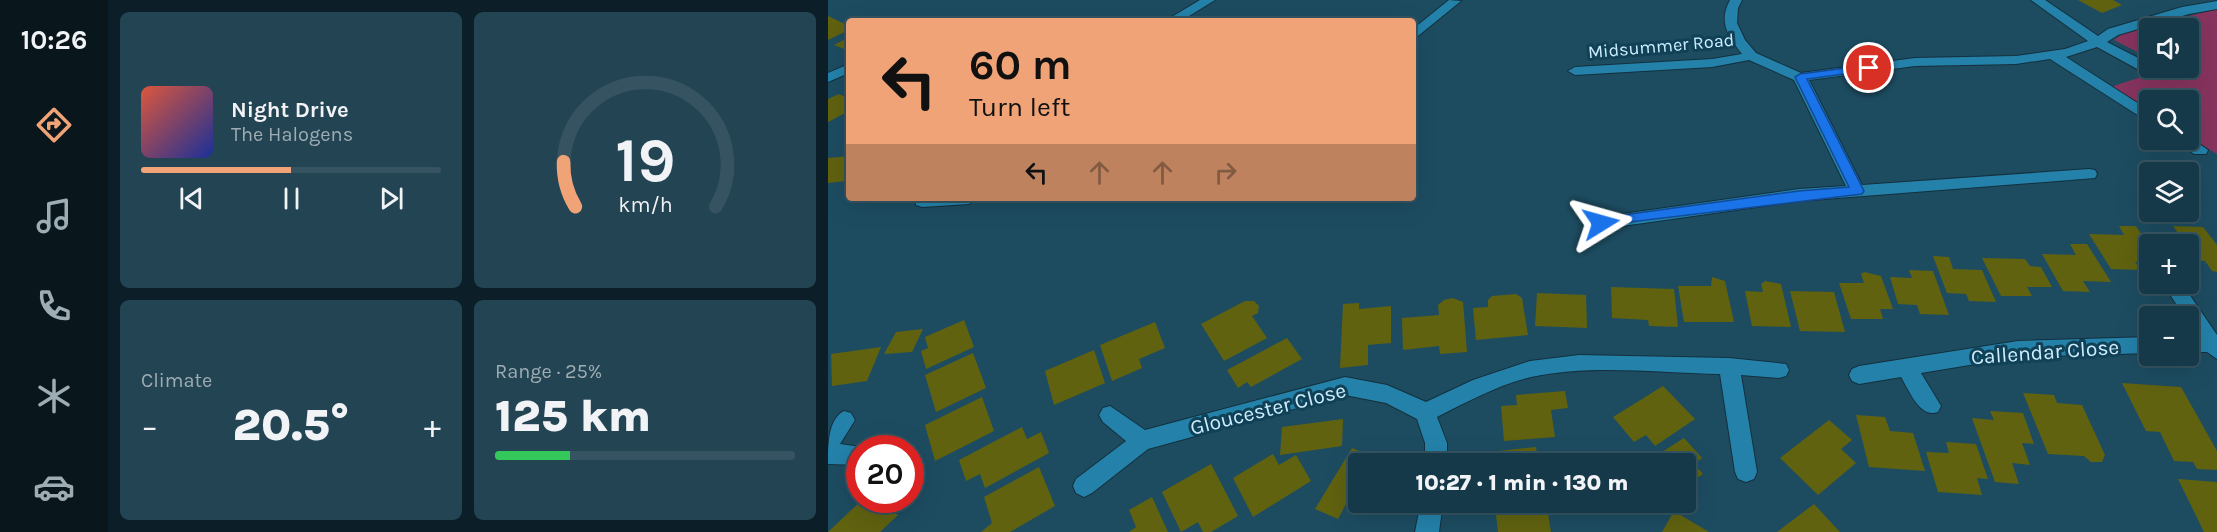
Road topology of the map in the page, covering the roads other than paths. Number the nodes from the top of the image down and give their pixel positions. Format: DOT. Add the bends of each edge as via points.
graph roads {
  1 [pos="1209,0"];
  2 [pos="1454,0"];
  3 [pos="1736,0"];
  4 [pos="2037,0"];
  5 [pos="2217,5"];
  6 [pos="1177,18"];
  7 [pos="1416,33"];
  8 [pos="2098,42"];
  9 [pos="2060,54"];
  10 [pos="1751,56"];
  11 [pos="2139,64"];
  12 [pos="846,69"];
  13 [pos="1575,71"];
  14 [pos="1800,77"];
  15 [pos="828,78"];
  16 [pos="2139,110"];
  17 [pos="2089,174"];
  18 [pos="1857,191"];
  19 [pos="1601,223"];
  20 [pos="2180,296"];
  21 [pos="2139,345"];
  22 [pos="2199,345"];
  23 [pos="2214,347"];
  24 [pos="1729,366"];
  25 [pos="1906,368"];
  26 [pos="1779,370"];
  27 [pos="1859,375"];
  28 [pos="1931,406"];
  29 [pos="1425,413"];
  30 [pos="1110,416"];
  31 [pos="844,420"];
  32 [pos="1142,441"];
  33 [pos="828,445"];
  34 [pos="1436,453"];
  35 [pos="828,454"];
  36 [pos="846,455"];
  37 [pos="1746,472"];
  38 [pos="1084,486"];
  39 [pos="1430,513"];
  40 [pos="1427,532"];
  1 -- 6 [label="street"];
  2 -- 7 [label="street"];
  3 -- 10 [label="street" via="1729,24"];
  4 -- 8 [label="street"];
  5 -- 8 [label="street, Midsummer Road" via="2161,17 2113,32"];
  8 -- 9 [label="street, Midsummer Road"];
  8 -- 11 [label="street"];
  9 -- 14 [label="street, Midsummer Road" via="2016,60 1915,62"];
  9 -- 16 [label="street"];
  10 -- 13 [label="street, Midsummer Road" via="1712,63"];
  10 -- 14 [label="street, Midsummer Road"];
  12 -- 15 [label="street"];
  14 -- 18 [label="street"];
  17 -- 18 [label="street"];
  18 -- 19 [label="street" via="1799,195"];
  20 -- 23 [label="street"];
  21 -- 25 [label="street, Callendar Close" via="2018,349"];
  22 -- 23 [label="street"];
  24 -- 26 [label="street"];
  24 -- 29 [label="street" via="1579,363 1530,369 1480,386"];
  24 -- 37 [label="street"];
  25 -- 27 [label="street, Callendar Close"];
  25 -- 28 [label="street"];
  29 -- 32 [label="street, Gloucester Close" via="1376,389 1345,386"];
  29 -- 34 [label="street"];
  30 -- 32 [label="street"];
  31 -- 33 [label="street"];
  32 -- 38 [label="street, Gloucester Close"];
  35 -- 36 [label="street"];
  39 -- 40 [label="street"];
}
